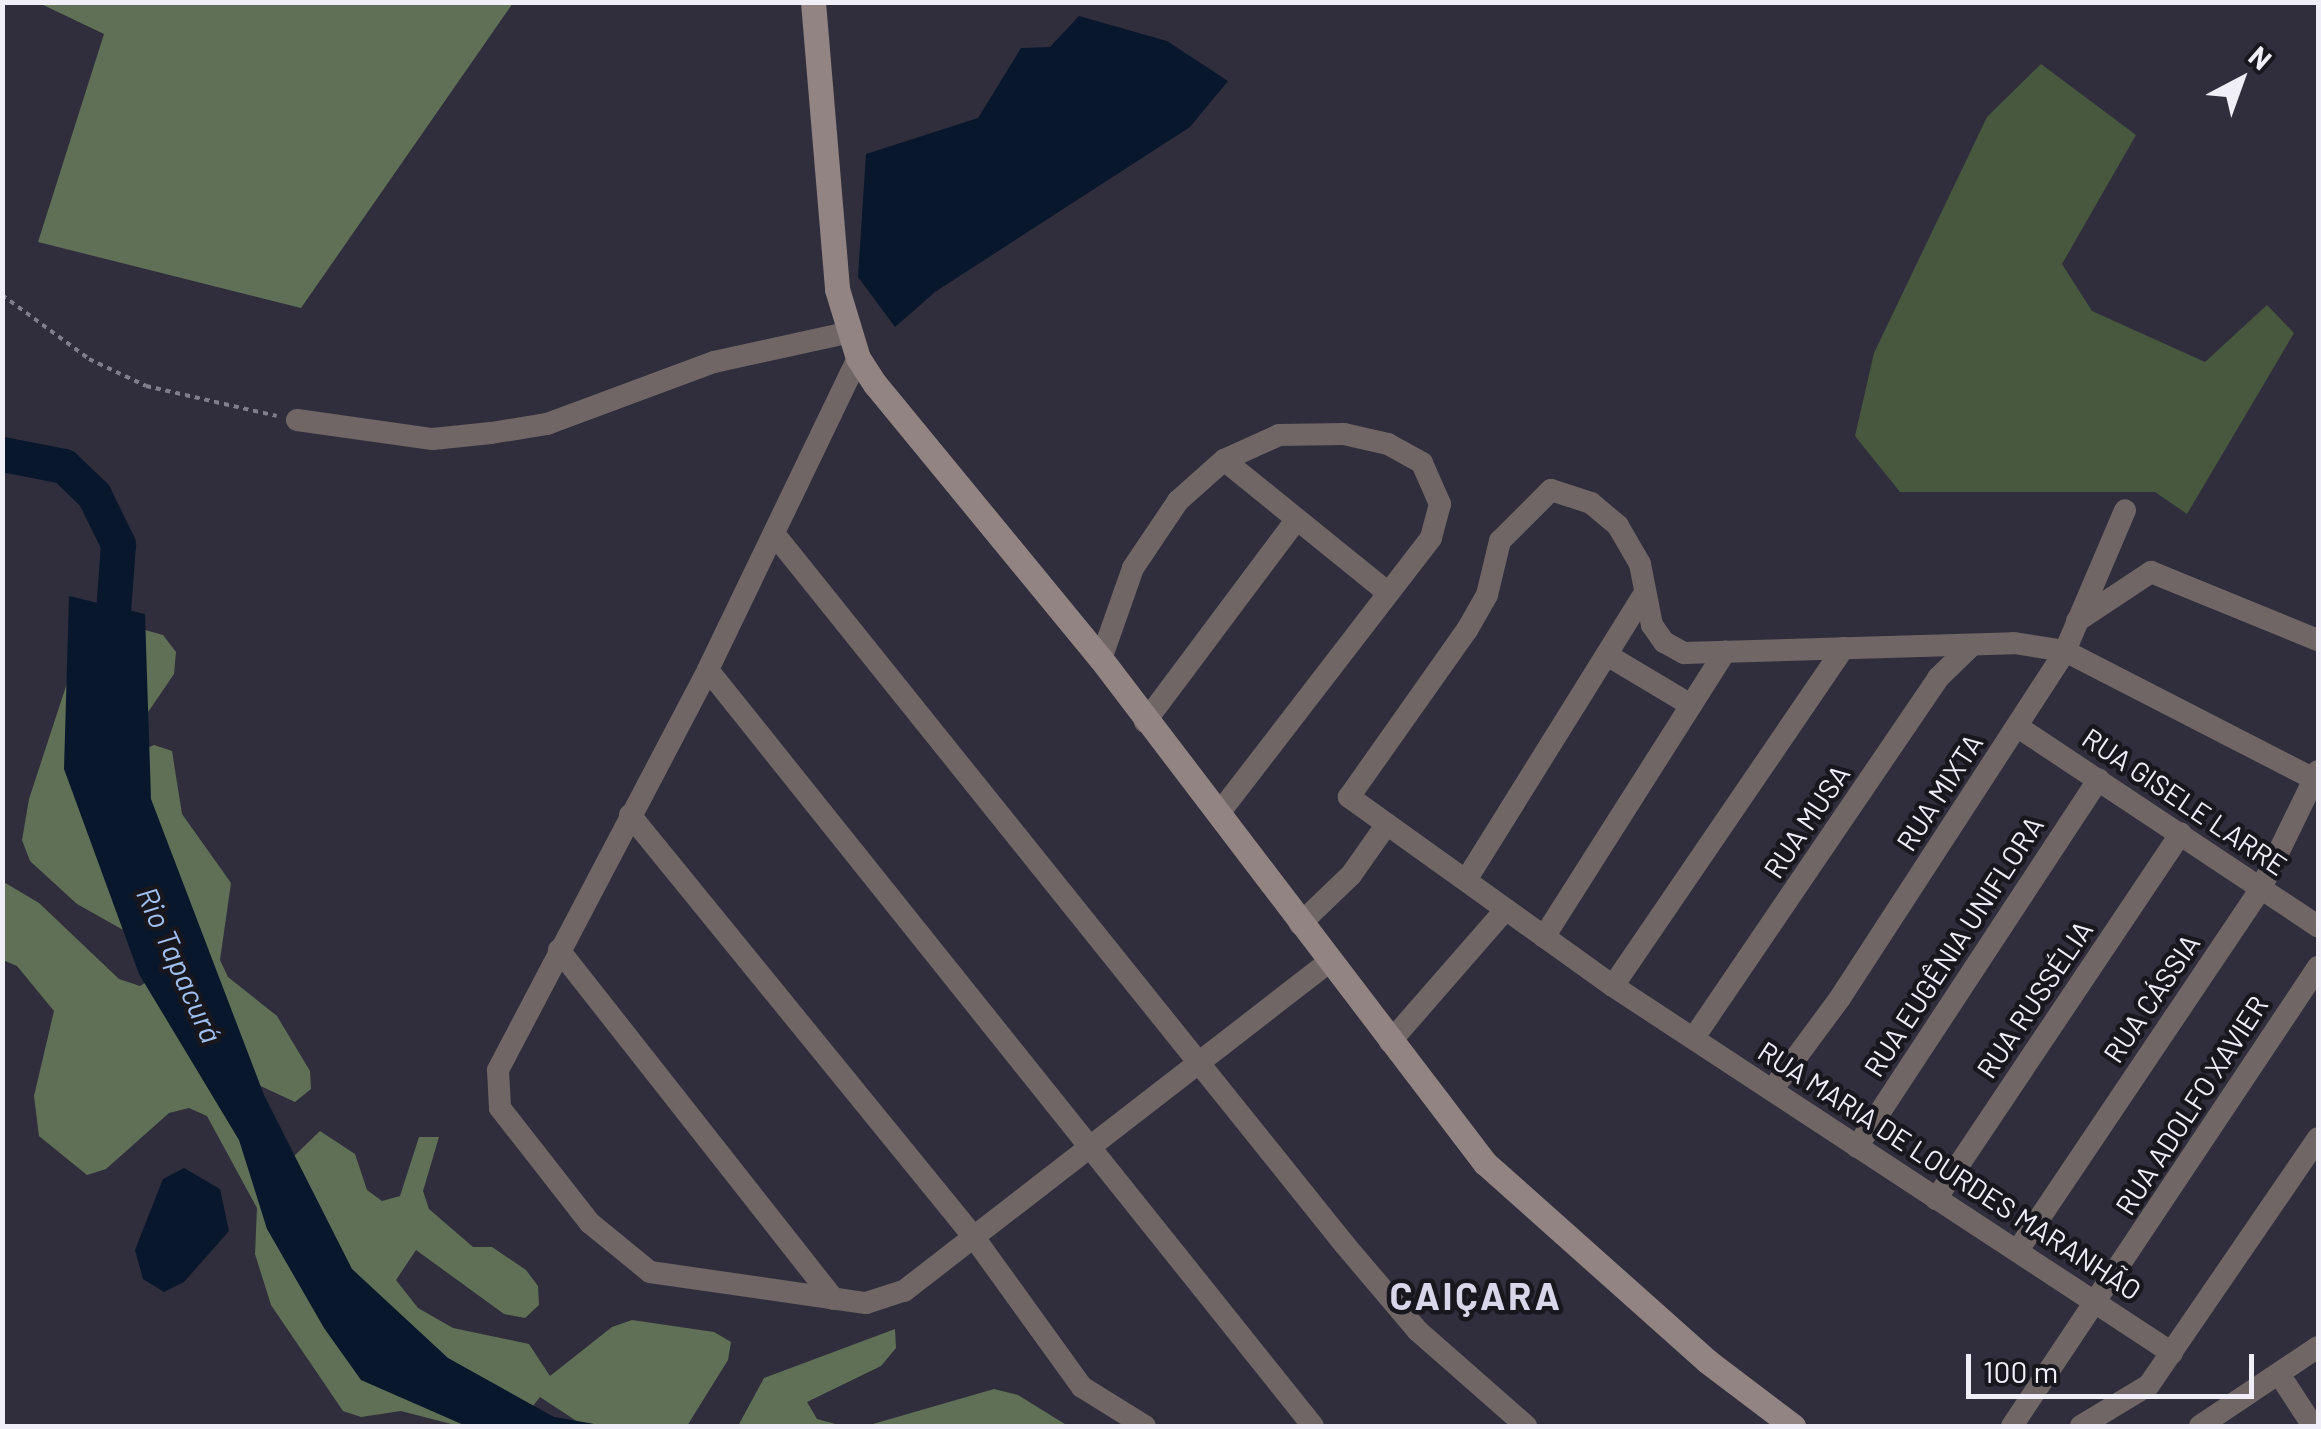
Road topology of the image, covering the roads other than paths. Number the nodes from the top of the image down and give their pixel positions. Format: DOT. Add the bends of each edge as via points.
graph roads {
  1 [pos="813,2"];
  2 [pos="850,332"];
  3 [pos="858,358"];
  4 [pos="297,420"];
  5 [pos="1224,460"];
  6 [pos="2124,510"];
  7 [pos="1294,522"];
  8 [pos="775,535"];
  9 [pos="1387,592"];
  10 [pos="1642,598"];
  11 [pos="2078,621"];
  12 [pos="2318,640"];
  13 [pos="1972,645"];
  14 [pos="1844,648"];
  15 [pos="2065,651"];
  16 [pos="1725,652"];
  17 [pos="1607,655"];
  18 [pos="1101,659"];
  19 [pos="708,670"];
  20 [pos="1691,705"];
  21 [pos="1144,722"];
  22 [pos="2018,727"];
  23 [pos="2316,775"];
  24 [pos="2100,779"];
  25 [pos="630,815"];
  26 [pos="1218,816"];
  27 [pos="1388,824"];
  28 [pos="2181,832"];
  29 [pos="1468,877"];
  30 [pos="2261,888"];
  31 [pos="1506,909"];
  32 [pos="1300,924"];
  33 [pos="2318,926"];
  34 [pos="1544,938"];
  35 [pos="559,950"];
  36 [pos="1330,961"];
  37 [pos="2318,966"];
  38 [pos="1613,986"];
  39 [pos="1695,1036"];
  40 [pos="1390,1042"];
  41 [pos="1198,1062"];
  42 [pos="1772,1090"];
  43 [pos="2318,1138"];
  44 [pos="1088,1146"];
  45 [pos="1856,1146"];
  46 [pos="1936,1199"];
  47 [pos="973,1236"];
  48 [pos="2018,1250"];
  49 [pos="834,1299"];
  50 [pos="2096,1302"];
  51 [pos="2318,1348"];
  52 [pos="2172,1352"];
  53 [pos="2279,1374"];
  54 [pos="1145,1426"];
  55 [pos="1313,1426"];
  56 [pos="1526,1426"];
  57 [pos="1794,1426"];
  58 [pos="2012,1426"];
  59 [pos="2081,1426"];
  60 [pos="2200,1426"];
  61 [pos="2312,1426"];
  1 -- 2 [label="main road" via="828,215"];
  2 -- 3 [label="main road"];
  2 -- 4 [label="street" via="714,362 547,424 491,433 433,439"];
  3 -- 8 [label="street"];
  3 -- 18 [label="main road"];
  5 -- 7 [label="street"];
  5 -- 9 [label="street" via="1279,435 1318,433 1388,444 1422,463 1436,486 1439,518"];
  5 -- 18 [label="street" via="1178,502 1132,568"];
  6 -- 11 [label="street, RUA MIXTA"];
  7 -- 9 [label="street"];
  7 -- 21 [label="street"];
  8 -- 19 [label="street"];
  8 -- 41 [label="street"];
  9 -- 26 [label="street"];
  10 -- 16 [label="street" via="1664,642 1684,653"];
  10 -- 17 [label="street"];
  10 -- 27 [label="street, RUA MARIA DE LOURDES MARANHÃO" via="1640,564 1618,526 1591,503 1551,490 1500,541 1487,596 1467,630 1349,797"];
  11 -- 12 [label="street" via="2151,572"];
  11 -- 15 [label="street, RUA MIXTA"];
  13 -- 14 [label="street"];
  13 -- 15 [label="street"];
  13 -- 39 [label="street, RUA MUSA" via="1938,678"];
  14 -- 16 [label="street"];
  14 -- 38 [label="street"];
  15 -- 22 [label="street, RUA MIXTA"];
  15 -- 23 [label="street"];
  16 -- 20 [label="street"];
  17 -- 20 [label="street"];
  17 -- 29 [label="street"];
  18 -- 21 [label="main road"];
  19 -- 25 [label="street"];
  19 -- 44 [label="street"];
  20 -- 34 [label="street"];
  21 -- 26 [label="main road"];
  22 -- 24 [label="street, RUA GISELE LARRE"];
  22 -- 42 [label="street, RUA MIXTA"];
  23 -- 30 [label="street, RUA CÁSSIA"];
  24 -- 28 [label="street, RUA GISELE LARRE"];
  24 -- 45 [label="street, RUA EUGÊNIA UNIFLORA"];
  25 -- 35 [label="street"];
  25 -- 47 [label="street"];
  26 -- 32 [label="main road"];
  27 -- 29 [label="street, RUA MARIA DE LOURDES MARANHÃO"];
  27 -- 32 [label="street" via="1351,876"];
  28 -- 30 [label="street, RUA GISELE LARRE"];
  28 -- 46 [label="street, RUA RUSSÉLIA"];
  29 -- 31 [label="street, RUA MARIA DE LOURDES MARANHÃO"];
  30 -- 33 [label="street, RUA GISELE LARRE"];
  30 -- 48 [label="street, RUA CÁSSIA"];
  31 -- 34 [label="street, RUA MARIA DE LOURDES MARANHÃO"];
  31 -- 40 [label="street"];
  32 -- 36 [label="main road"];
  34 -- 38 [label="street, RUA MARIA DE LOURDES MARANHÃO"];
  35 -- 49 [label="street"];
  35 -- 49 [label="street" via="498,1070 496,1088 500,1108 590,1224 650,1272"];
  36 -- 40 [label="main road"];
  36 -- 41 [label="street"];
  37 -- 50 [label="street, RUA ADOLFO XAVIER"];
  38 -- 39 [label="street, RUA MARIA DE LOURDES MARANHÃO"];
  39 -- 42 [label="street, RUA MARIA DE LOURDES MARANHÃO"];
  40 -- 57 [label="main road" via="1528,1207"];
  41 -- 44 [label="street"];
  41 -- 56 [label="street" via="1418,1331"];
  42 -- 45 [label="street, RUA MARIA DE LOURDES MARANHÃO"];
  43 -- 52 [label="street"];
  44 -- 47 [label="street"];
  44 -- 55 [label="street"];
  45 -- 46 [label="street, RUA MARIA DE LOURDES MARANHÃO"];
  46 -- 48 [label="street, RUA MARIA DE LOURDES MARANHÃO"];
  47 -- 49 [label="street" via="889,1298"];
  47 -- 54 [label="street" via="1082,1386"];
  48 -- 50 [label="street, RUA MARIA DE LOURDES MARANHÃO"];
  50 -- 52 [label="street, RUA MARIA DE LOURDES MARANHÃO"];
  50 -- 58 [label="street, RUA ADOLFO XAVIER"];
  51 -- 53 [label="street"];
  52 -- 59 [label="street" via="2133,1398"];
  53 -- 60 [label="street"];
  53 -- 61 [label="street"];
}
